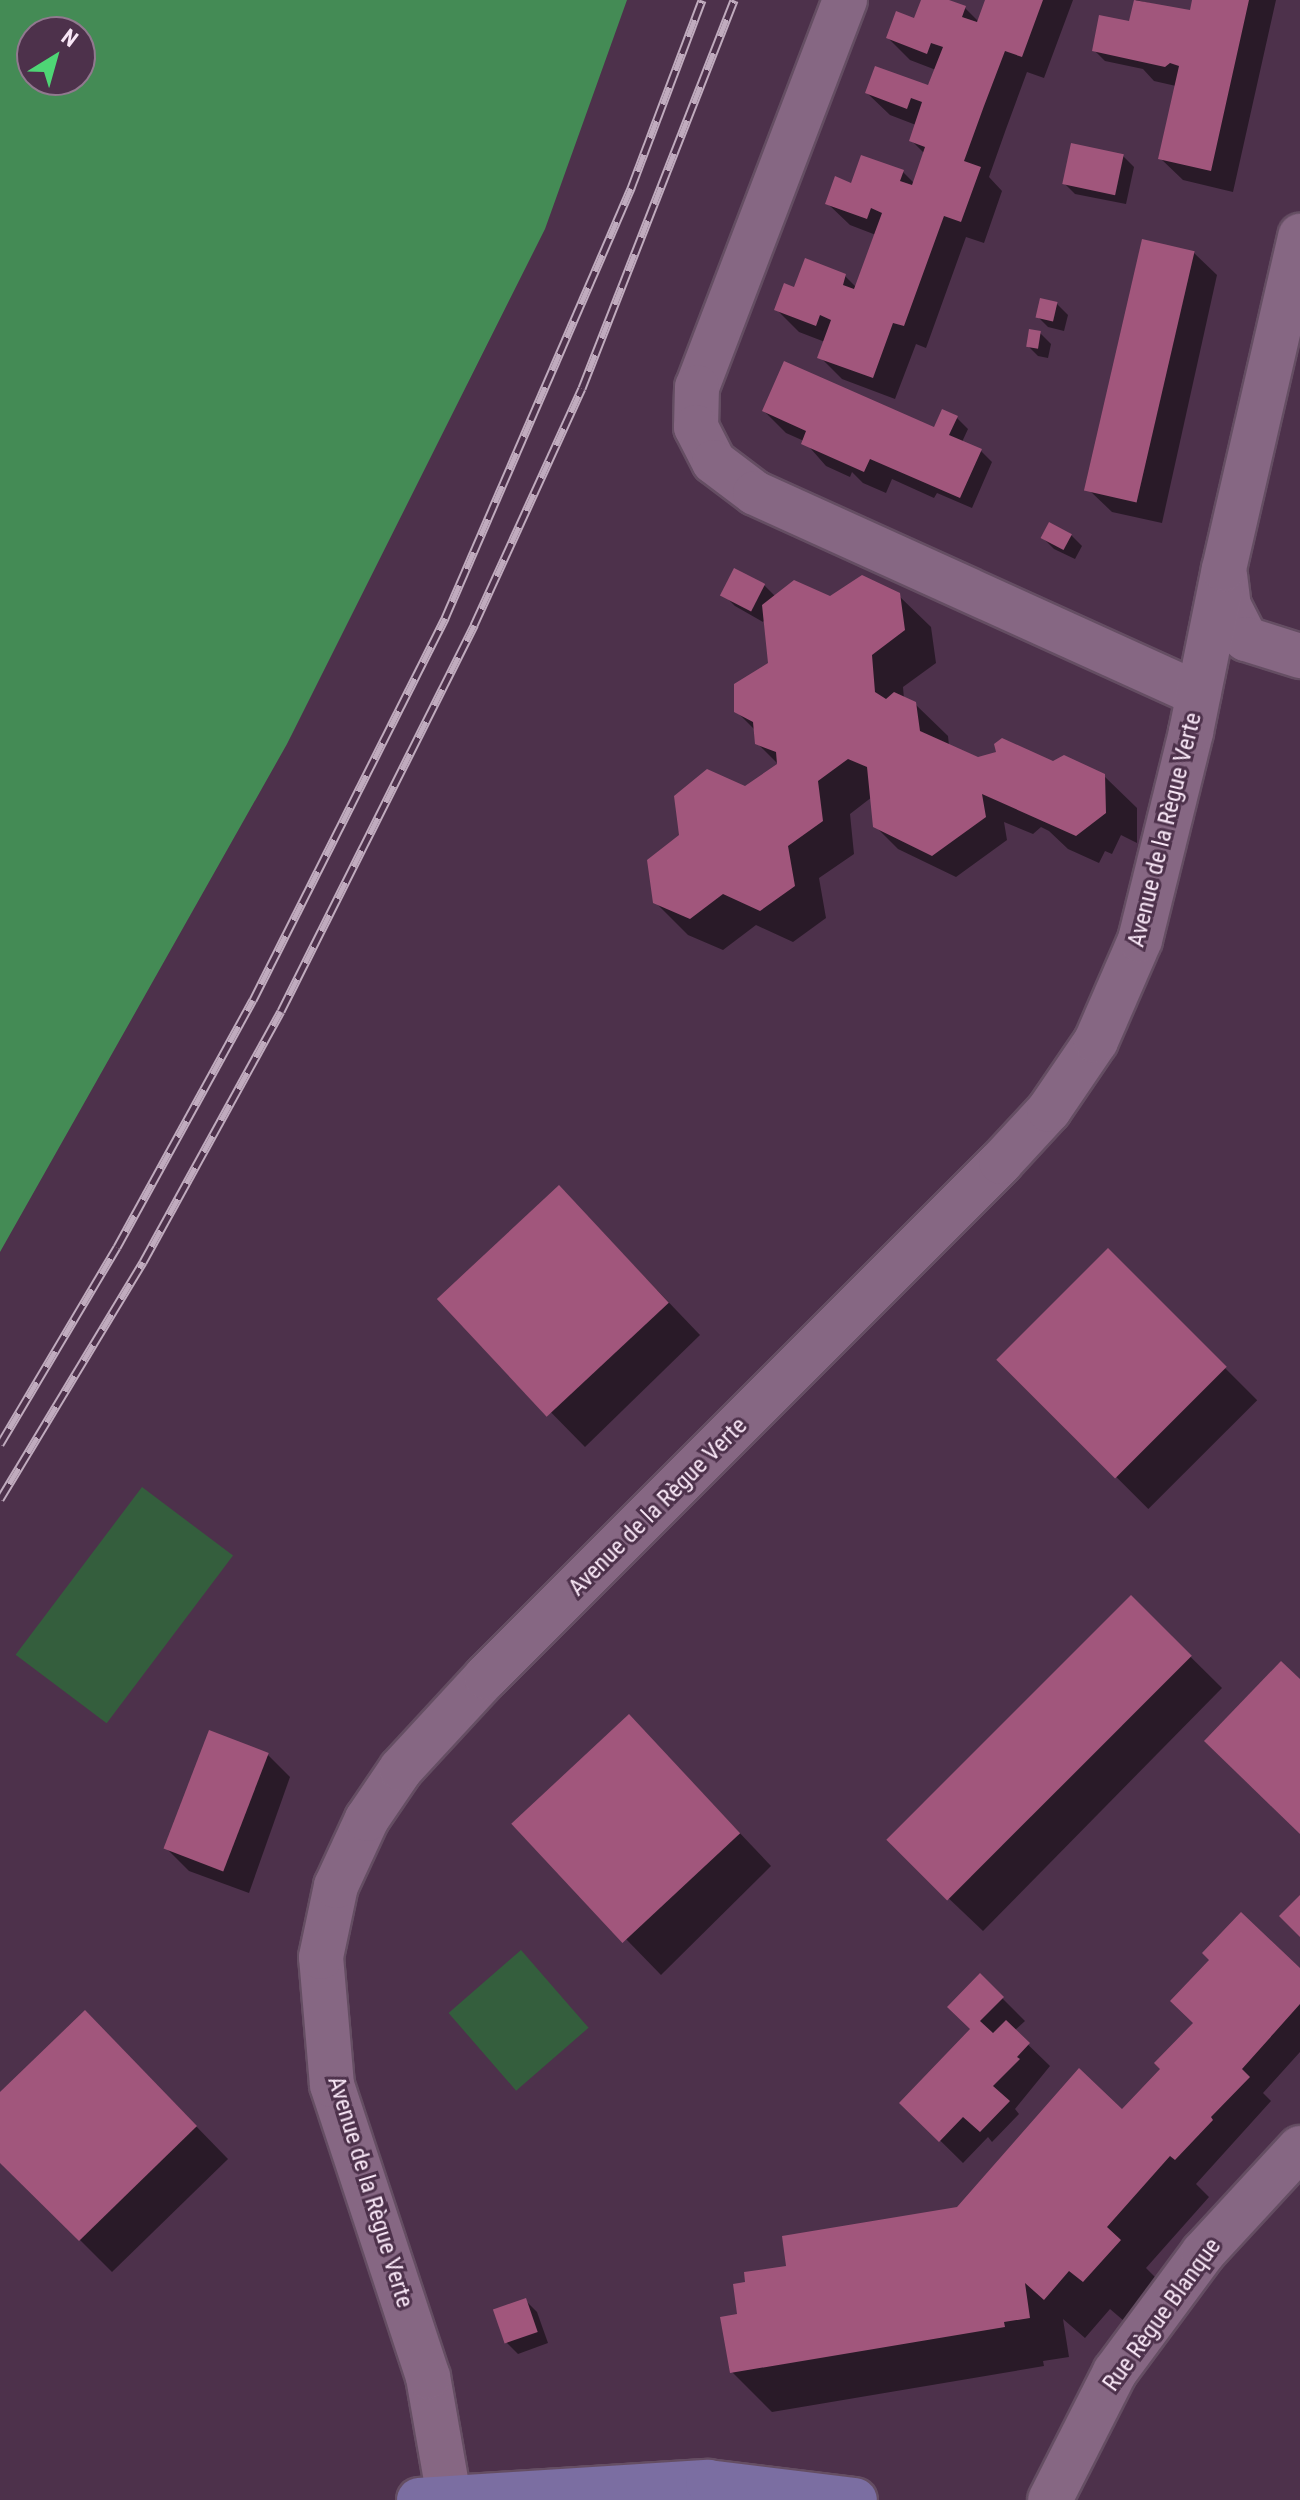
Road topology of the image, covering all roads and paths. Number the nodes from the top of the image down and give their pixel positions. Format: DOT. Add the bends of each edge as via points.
graph roads {
  1 [pos="845,0"];
  2 [pos="1300,236"];
  3 [pos="1224,569"];
  4 [pos="1300,656"];
  5 [pos="1199,694"];
  6 [pos="1300,2148"];
  7 [pos="434,2498"];
  8 [pos="855,2500"];
  9 [pos="1050,2500"];
  1 -- 5 [label="street" via="697,387 696,427 714,462 755,493"];
  2 -- 3 [label="street, Avenue de la Règue Verte"];
  3 -- 4 [label="street, Avenue de la Règue Verte" via="1229,606 1246,639"];
  3 -- 5 [label="street, Avenue de la Règue Verte"];
  5 -- 7 [label="street, Avenue de la Règue Verte" via="1140,940 1096,1041 1049,1110 401,1769 367,1819 336,1886 321,1957 332,2085 428,2377"];
  6 -- 9 [label="street, Rue Règue Blanque" via="1203,2253 1115,2372"];
  7 -- 8 [label="main road" via="708,2482"];
}
